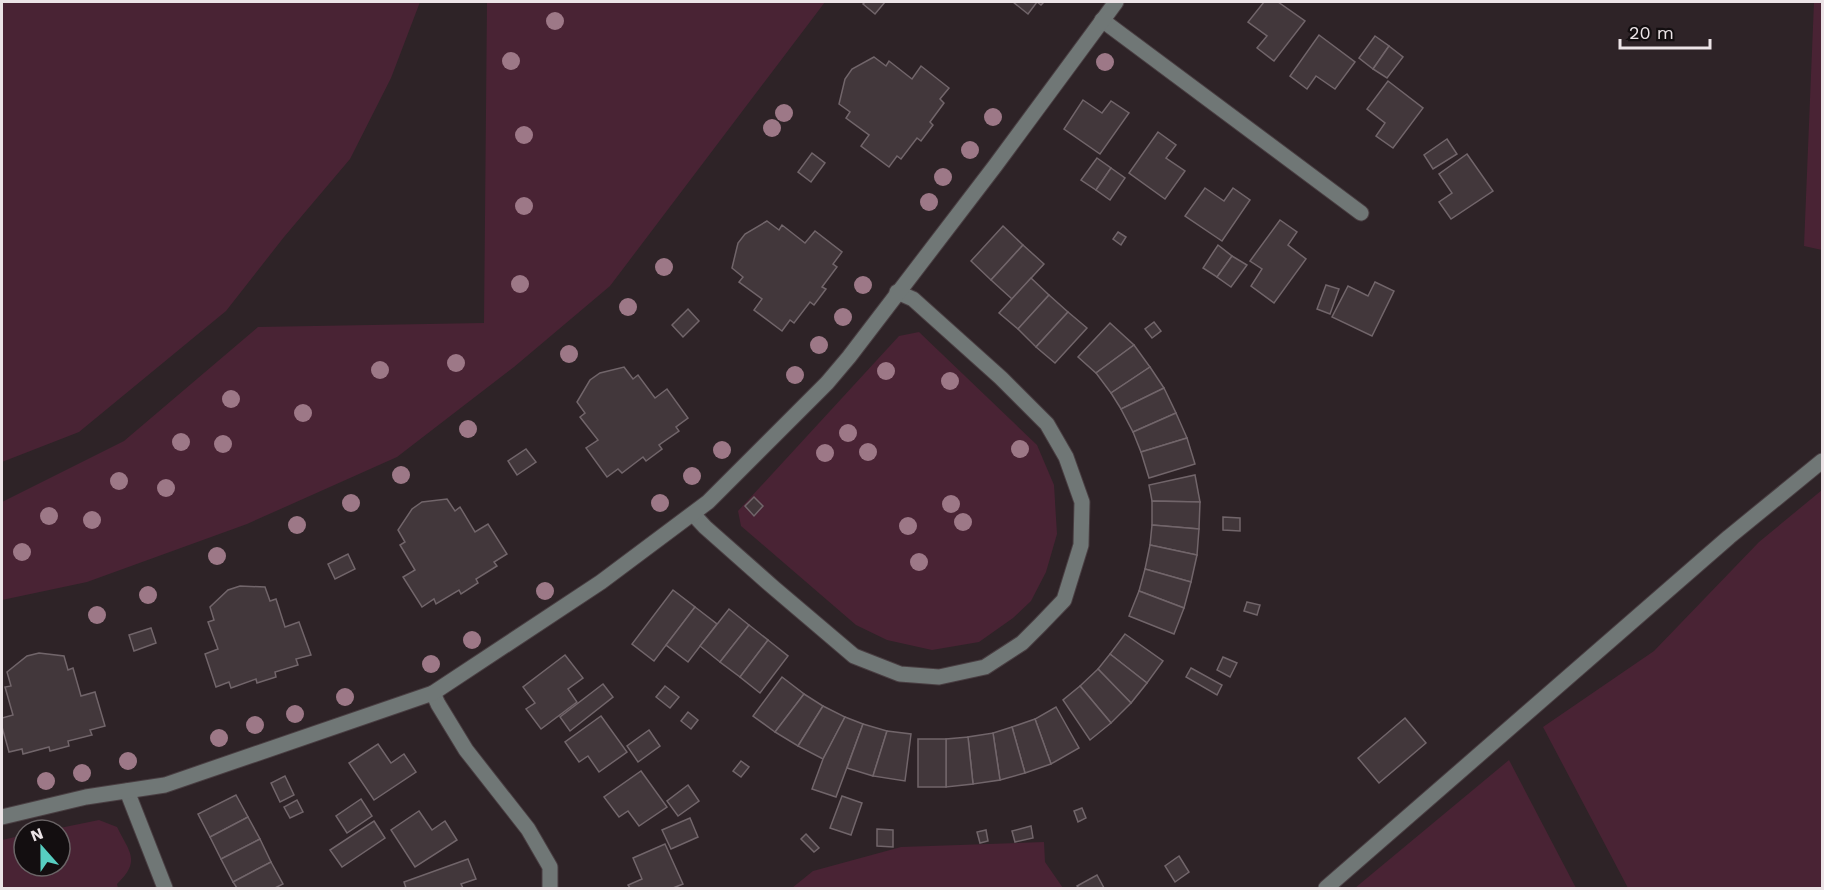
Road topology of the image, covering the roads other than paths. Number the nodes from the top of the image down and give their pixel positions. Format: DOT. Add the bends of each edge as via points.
graph roads {
  1 [pos="1116,2"];
  2 [pos="1102,20"];
  3 [pos="1361,213"];
  4 [pos="897,292"];
  5 [pos="1822,461"];
  6 [pos="693,514"];
  7 [pos="433,693"];
  8 [pos="127,791"];
  9 [pos="2,818"];
  10 [pos="165,888"];
  11 [pos="550,888"];
  12 [pos="1326,888"];
  1 -- 2 [label="street"];
  2 -- 3 [label="street"];
  2 -- 4 [label="street"];
  4 -- 6 [label="street" via="827,382"];
  4 -- 6 [label="street" via="913,299 1001,378 1047,424 1066,457 1082,502 1081,545 1064,600 1022,643 985,667 939,677 900,674 854,656"];
  5 -- 12 [label="street"];
  6 -- 7 [label="street" via="557,612"];
  7 -- 8 [label="street" via="165,785"];
  7 -- 11 [label="street" via="466,750 528,828 550,867"];
  8 -- 9 [label="street"];
  8 -- 10 [label="street"];
}
